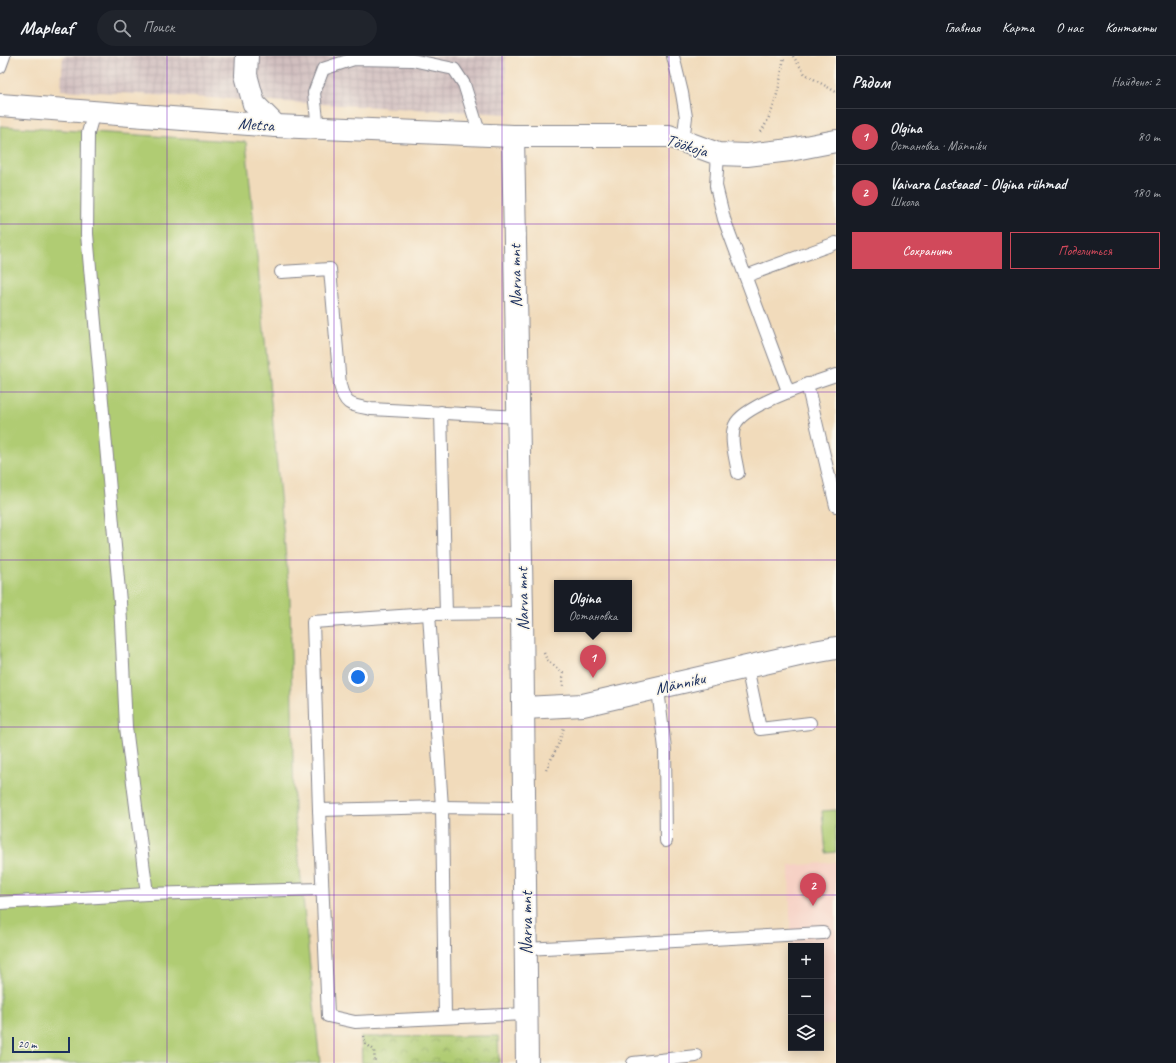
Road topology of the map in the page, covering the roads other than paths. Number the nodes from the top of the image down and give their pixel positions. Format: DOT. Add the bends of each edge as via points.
graph roads {
  1 [pos="4,56"];
  2 [pos="247,56"];
  3 [pos="673,56"];
  4 [pos="0,67"];
  5 [pos="0,105"];
  6 [pos="94,112"];
  7 [pos="276,126"];
  8 [pos="318,128"];
  9 [pos="480,135"];
  10 [pos="513,136"];
  11 [pos="683,141"];
  12 [pos="836,142"];
  13 [pos="718,154"];
  14 [pos="836,244"];
  15 [pos="281,272"];
  16 [pos="746,276"];
  17 [pos="836,375"];
  18 [pos="807,384"];
  19 [pos="788,391"];
  20 [pos="441,412"];
  21 [pos="518,417"];
  22 [pos="738,473"];
  23 [pos="836,506"];
  24 [pos="522,613"];
  25 [pos="429,614"];
  26 [pos="446,614"];
  27 [pos="836,648"];
  28 [pos="747,668"];
  29 [pos="658,688"];
  30 [pos="524,708"];
  31 [pos="810,723"];
  32 [pos="442,807"];
  33 [pos="525,808"];
  34 [pos="319,810"];
  35 [pos="666,841"];
  36 [pos="322,889"];
  37 [pos="147,894"];
  38 [pos="0,903"];
  39 [pos="823,933"];
  40 [pos="526,949"];
  41 [pos="526,1014"];
  42 [pos="445,1017"];
  43 [pos="696,1056"];
  44 [pos="528,1063"];
  45 [pos="633,1063"];
  1 -- 4 [label="lane"];
  2 -- 7 [label="street" via="246,75 254,104"];
  3 -- 11 [label="lane" via="686,117"];
  5 -- 6 [label="street, Metsa"];
  6 -- 7 [label="street, Metsa"];
  6 -- 37 [label="lane" via="88,133 87,234 120,602 126,727"];
  7 -- 8 [label="street, Metsa"];
  8 -- 9 [label="street, Metsa"];
  8 -- 9 [label="lane" via="314,93 323,69 354,59 412,60 454,70 464,84"];
  9 -- 10 [label="street, Metsa"];
  10 -- 11 [label="street, Töökoja" via="669,136"];
  10 -- 21 [label="street, Narva mnt"];
  11 -- 13 [label="street, Töökoja"];
  12 -- 13 [label="street, Töökoja" via="790,150"];
  13 -- 16 [label="lane" via="716,186 724,219"];
  14 -- 16 [label="lane"];
  15 -- 20 [label="lane" via="330,270 340,385 343,397 350,405 371,409"];
  16 -- 19 [label="lane"];
  17 -- 18 [label="lane"];
  18 -- 19 [label="lane"];
  18 -- 23 [label="lane"];
  19 -- 22 [label="lane" via="742,415 735,424 732,436"];
  20 -- 21 [label="lane"];
  20 -- 26 [label="lane"];
  21 -- 24 [label="street, Narva mnt"];
  24 -- 26 [label="lane"];
  24 -- 30 [label="street, Narva mnt"];
  25 -- 26 [label="lane"];
  25 -- 32 [label="lane"];
  25 -- 34 [label="lane" via="313,622"];
  27 -- 28 [label="street, Männiku"];
  28 -- 29 [label="street, Männiku"];
  28 -- 31 [label="lane" via="760,729"];
  29 -- 30 [label="street, Männiku" via="583,705"];
  29 -- 35 [label="lane" via="665,749"];
  30 -- 33 [label="street, Narva mnt"];
  32 -- 33 [label="lane"];
  32 -- 34 [label="lane"];
  32 -- 42 [label="lane"];
  33 -- 40 [label="street, Narva mnt"];
  34 -- 36 [label="lane"];
  36 -- 37 [label="lane"];
  36 -- 42 [label="lane" via="328,1016 355,1022"];
  37 -- 38 [label="lane"];
  39 -- 40 [label="lane"];
  40 -- 41 [label="street, Narva mnt"];
  41 -- 42 [label="lane"];
  41 -- 44 [label="street, Narva mnt"];
  43 -- 45 [label="lane"];
}
